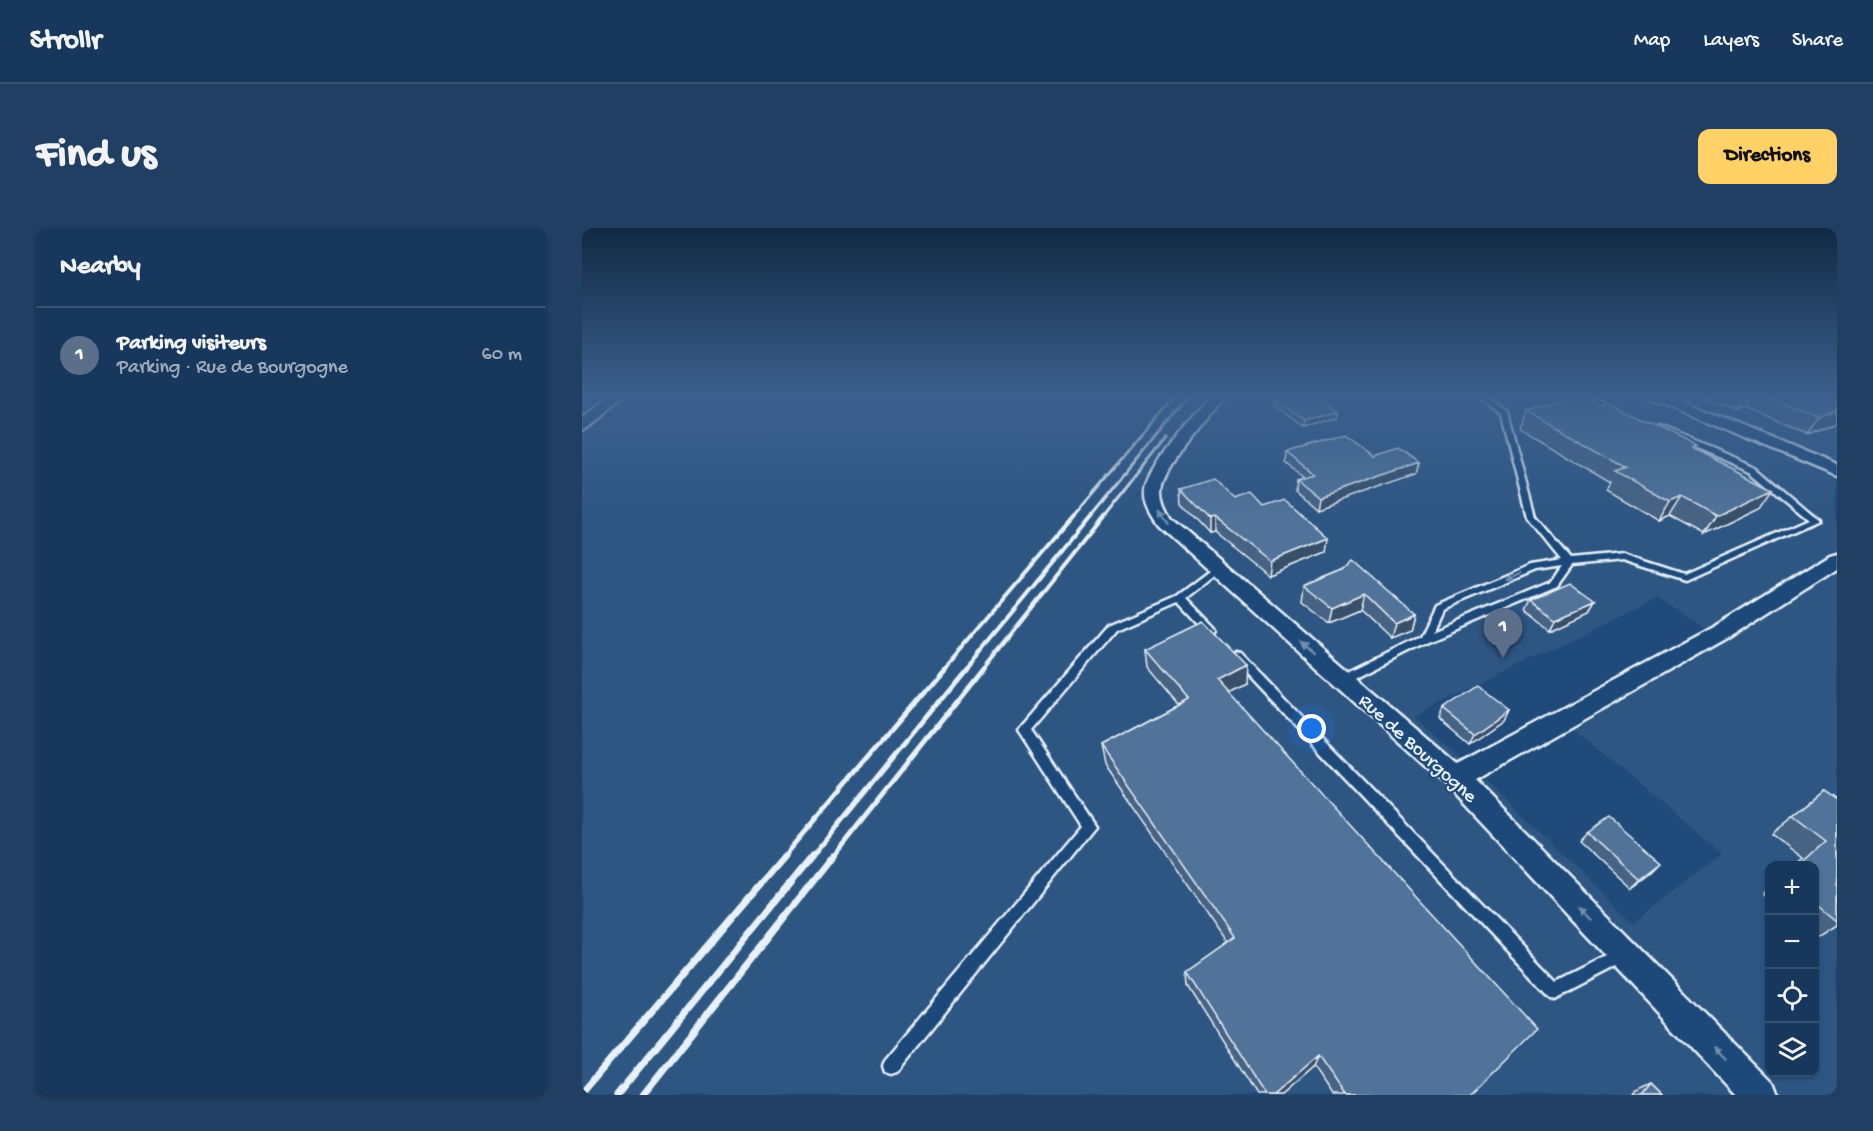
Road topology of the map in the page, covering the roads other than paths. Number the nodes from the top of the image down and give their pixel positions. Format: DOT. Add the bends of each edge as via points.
graph roads {
  1 [pos="1187,436"];
  2 [pos="1511,436"];
  3 [pos="1678,436"];
  4 [pos="1754,436"];
  5 [pos="1837,471"];
  6 [pos="1837,559"];
  7 [pos="1569,562"];
  8 [pos="1218,568"];
  9 [pos="1180,598"];
  10 [pos="1424,638"];
  11 [pos="1343,679"];
  12 [pos="1456,778"];
  13 [pos="1625,955"];
  14 [pos="891,1066"];
  15 [pos="1760,1095"];
  8 -- 1 [label="street, Rue de Bourgogne, one-way" via="1165,521 1154,502 1154,485"];
  2 -- 7 [label="lane" via="1532,517"];
  3 -- 7 [label="lane" via="1754,469 1815,520 1685,577 1622,557"];
  4 -- 5 [label="street"];
  6 -- 12 [label="street" via="1723,631"];
  7 -- 10 [label="lane" via="1554,584"];
  7 -- 10 [label="lane, one-way" via="1533,567 1438,607"];
  8 -- 9 [label="lane"];
  11 -- 8 [label="street, Rue de Bourgogne, one-way"];
  9 -- 13 [label="lane" via="1555,991"];
  9 -- 14 [label="lane" via="1113,627 1025,730 1089,826"];
  10 -- 11 [label="lane"];
  11 -- 12 [label="street, Rue de Bourgogne"];
  13 -- 12 [label="street, Rue de Bourgogne, one-way"];
  15 -- 13 [label="street, Rue de Bourgogne, one-way"];
}
